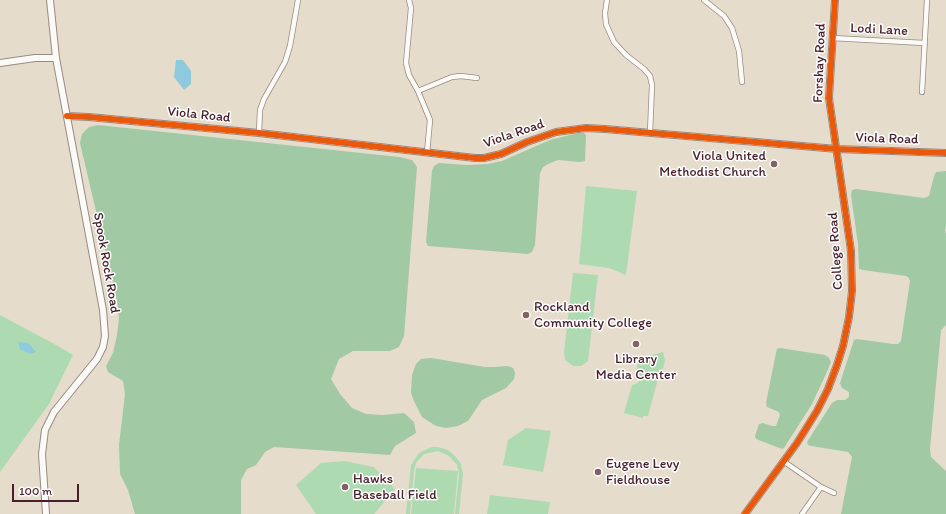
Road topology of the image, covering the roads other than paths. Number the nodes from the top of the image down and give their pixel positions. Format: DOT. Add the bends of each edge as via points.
graph roads {
  1 [pos="50,0"];
  2 [pos="298,0"];
  3 [pos="409,0"];
  4 [pos="607,0"];
  5 [pos="704,0"];
  6 [pos="835,0"];
  7 [pos="927,0"];
  8 [pos="832,38"];
  9 [pos="924,43"];
  10 [pos="56,58"];
  11 [pos="0,63"];
  12 [pos="477,78"];
  13 [pos="742,82"];
  14 [pos="418,92"];
  15 [pos="922,92"];
  16 [pos="67,116"];
  17 [pos="259,133"];
  18 [pos="650,133"];
  19 [pos="837,149"];
  20 [pos="427,153"];
  21 [pos="946,153"];
  22 [pos="783,461"];
  23 [pos="821,488"];
  24 [pos="834,493"];
  25 [pos="46,514"];
  26 [pos="745,514"];
  27 [pos="802,514"];
  1 -- 10 [label="street, Spook Rock Road"];
  2 -- 17 [label="street" via="285,62 260,110"];
  3 -- 14 [label="street" via="406,63"];
  4 -- 18 [label="street" via="606,24 614,42 650,76"];
  5 -- 13 [label="street" via="724,16 732,28 739,51"];
  6 -- 8 [label="street, Forshay Road"];
  7 -- 9 [label="street"];
  8 -- 9 [label="street, Lodi Lane"];
  8 -- 19 [label="street, Forshay Road" via="830,98"];
  9 -- 15 [label="street"];
  10 -- 11 [label="street"];
  10 -- 16 [label="street, Spook Rock Road"];
  12 -- 14 [label="street" via="452,77"];
  14 -- 20 [label="street" via="430,120"];
  16 -- 17 [label="street, Viola Road"];
  16 -- 25 [label="street, Spook Rock Road" via="105,336 103,347 96,359 56,409 45,430 42,454"];
  17 -- 20 [label="street, Viola Road"];
  18 -- 19 [label="street, Viola Road"];
  18 -- 20 [label="street, Viola Road" via="606,128 576,129 546,135 492,157 475,158"];
  19 -- 21 [label="street, Viola Road"];
  19 -- 22 [label="street, College Road" via="851,251 849,317 841,353 828,389 812,421"];
  22 -- 23 [label="street"];
  22 -- 26 [label="street, College Road"];
  23 -- 24 [label="street"];
  23 -- 27 [label="street"];
}
